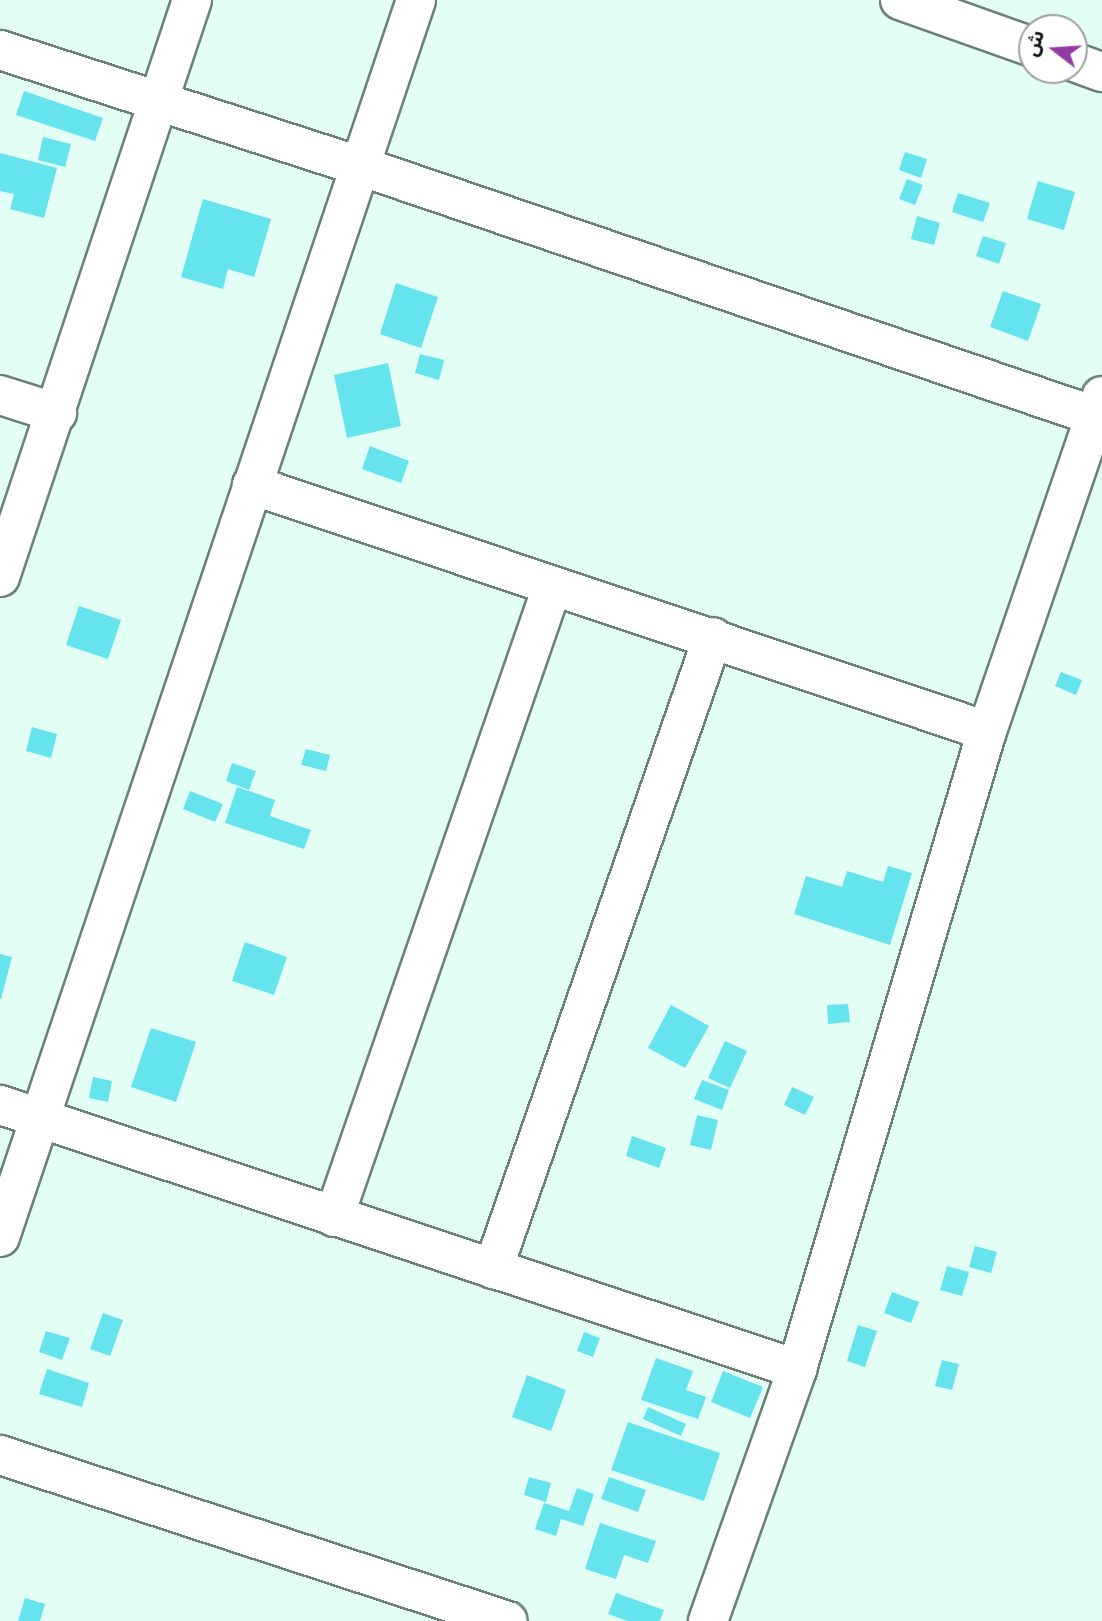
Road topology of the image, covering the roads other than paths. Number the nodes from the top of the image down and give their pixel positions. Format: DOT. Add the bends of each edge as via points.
graph roads {
  1 [pos="192,0"];
  2 [pos="416,0"];
  3 [pos="901,0"];
  4 [pos="1018,42"];
  5 [pos="0,50"];
  6 [pos="155,103"];
  7 [pos="359,166"];
  8 [pos="0,395"];
  9 [pos="1099,406"];
  10 [pos="57,413"];
  11 [pos="252,485"];
  12 [pos="0,577"];
  13 [pos="552,587"];
  14 [pos="713,637"];
  15 [pos="987,731"];
  16 [pos="0,1105"];
  17 [pos="39,1118"];
  18 [pos="334,1217"];
  19 [pos="0,1237"];
  20 [pos="493,1269"];
  21 [pos="797,1369"];
  22 [pos="0,1455"];
  23 [pos="508,1621"];
  24 [pos="708,1621"];
  1 -- 6 [label="street"];
  2 -- 7 [label="street"];
  3 -- 4 [label="street"];
  5 -- 6 [label="street"];
  6 -- 7 [label="street"];
  6 -- 10 [label="street"];
  7 -- 9 [label="street"];
  7 -- 11 [label="street"];
  8 -- 10 [label="street"];
  9 -- 15 [label="street"];
  10 -- 12 [label="street"];
  11 -- 13 [label="street"];
  11 -- 17 [label="street"];
  13 -- 14 [label="street"];
  13 -- 18 [label="street"];
  14 -- 15 [label="street"];
  14 -- 20 [label="street"];
  15 -- 21 [label="street"];
  16 -- 17 [label="street"];
  17 -- 18 [label="street"];
  17 -- 19 [label="street"];
  18 -- 20 [label="street"];
  20 -- 21 [label="street"];
  21 -- 24 [label="street"];
  22 -- 23 [label="street"];
}
